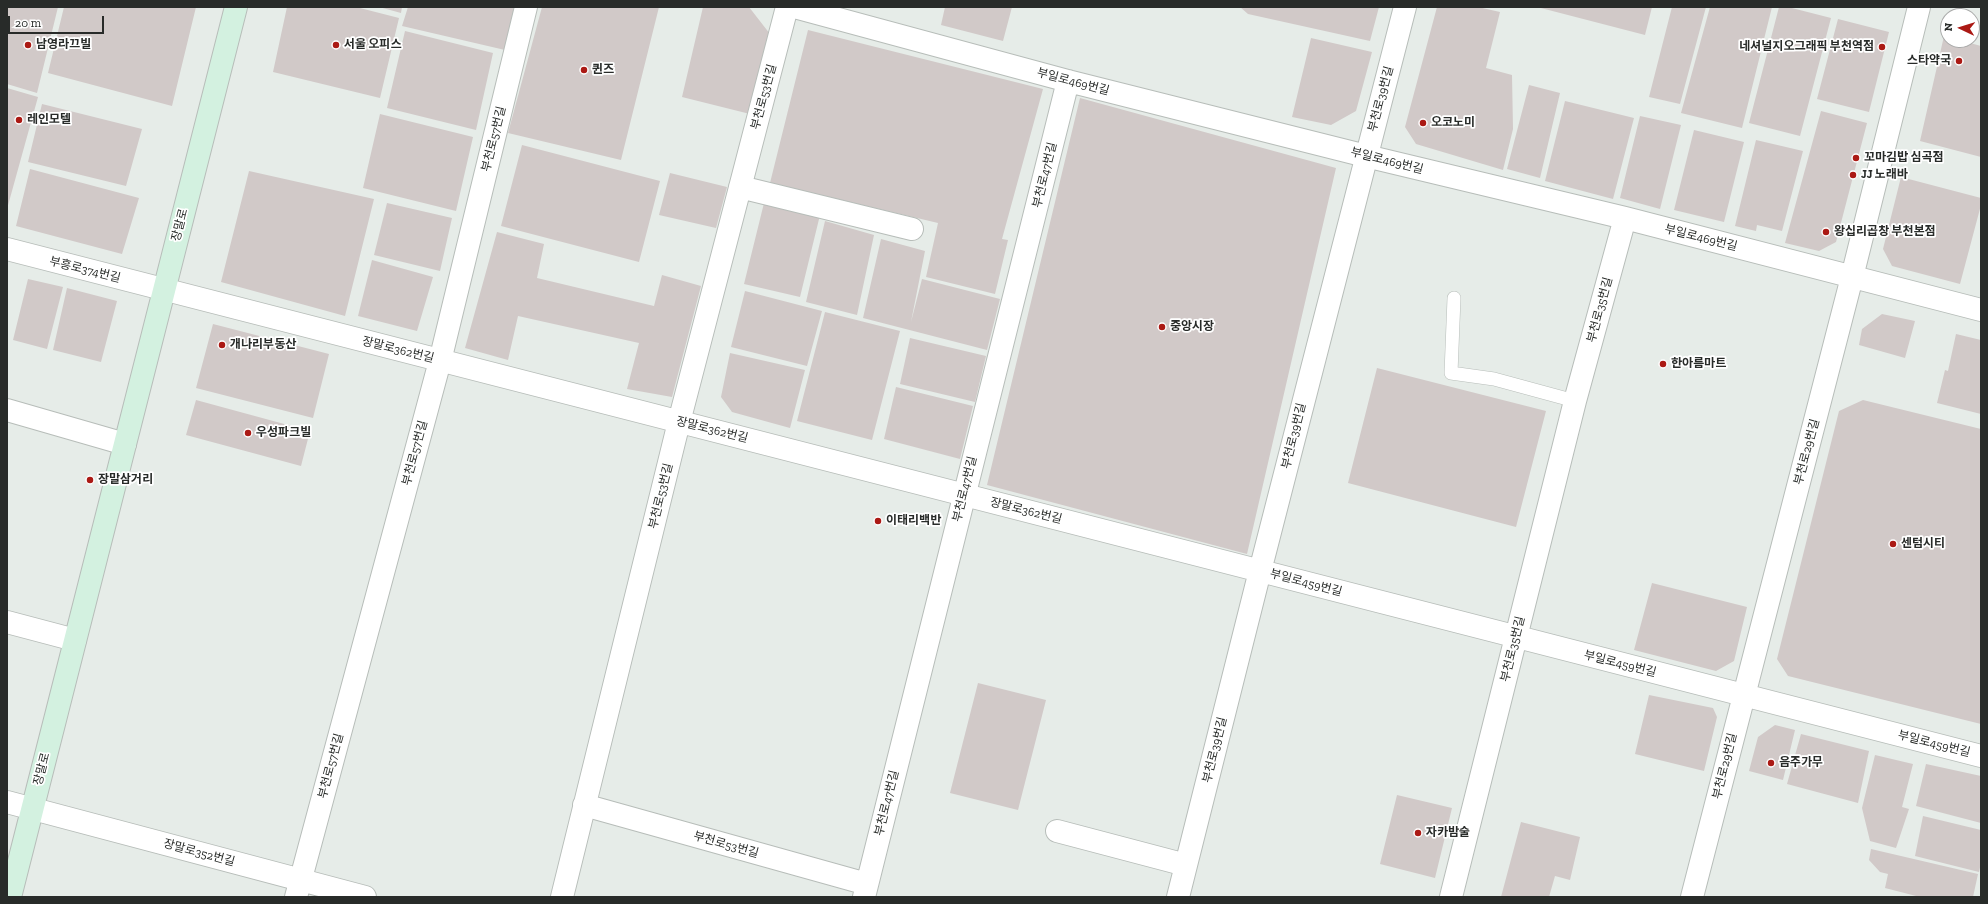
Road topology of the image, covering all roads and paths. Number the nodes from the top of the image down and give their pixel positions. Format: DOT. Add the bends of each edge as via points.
graph roads {
  1 [pos="236,7"];
  2 [pos="526,7"];
  3 [pos="787,7"];
  4 [pos="794,7"];
  5 [pos="1405,7"];
  6 [pos="1919,7"];
  7 [pos="1068,81"];
  8 [pos="1366,156"];
  9 [pos="740,187"];
  10 [pos="1625,218"];
  11 [pos="912,230"];
  12 [pos="7,250"];
  13 [pos="1852,277"];
  14 [pos="164,290"];
  15 [pos="1454,298"];
  16 [pos="1981,310"];
  17 [pos="440,361"];
  18 [pos="1574,401"];
  19 [pos="7,410"];
  20 [pos="679,422"];
  21 [pos="125,444"];
  22 [pos="964,495"];
  23 [pos="1260,571"];
  24 [pos="7,622"];
  25 [pos="1516,637"];
  26 [pos="75,640"];
  27 [pos="1744,695"];
  28 [pos="1981,756"];
  29 [pos="7,802"];
  30 [pos="584,805"];
  31 [pos="32,808"];
  32 [pos="1057,831"];
  33 [pos="1186,865"];
  34 [pos="298,888"];
  35 [pos="866,891"];
  36 [pos="10,897"];
  37 [pos="365,897"];
  38 [pos="562,897"];
  39 [pos="1178,897"];
  40 [pos="1451,897"];
  41 [pos="1692,897"];
  1 -- 14 [label="street, 장말로"];
  2 -- 17 [label="street, 부천로57번길"];
  3 -- 9 [label="street, 부천로53번길"];
  4 -- 7 [label="street, 부일로469번길"];
  5 -- 8 [label="street, 부천로39번길"];
  6 -- 13 [label="street, 부천로29번길"];
  7 -- 8 [label="street, 부일로469번길"];
  7 -- 22 [label="street, 부천로47번길"];
  8 -- 10 [label="street, 부일로469번길"];
  8 -- 23 [label="street, 부천로39번길"];
  9 -- 11 [label="street"];
  9 -- 20 [label="street, 부천로53번길"];
  10 -- 13 [label="street, 부일로469번길"];
  10 -- 18 [label="street, 부천로35번길"];
  12 -- 14 [label="street, 부흥로374번길"];
  13 -- 16 [label="street, 부일로469번길"];
  13 -- 27 [label="street, 부천로29번길"];
  14 -- 17 [label="street, 장말로362번길"];
  14 -- 21 [label="street, 장말로"];
  15 -- 18 [label="lane" via="1451,373 1494,379"];
  17 -- 20 [label="street, 장말로362번길"];
  17 -- 34 [label="street, 부천로57번길"];
  18 -- 25 [label="street, 부천로35번길"];
  19 -- 21 [label="street"];
  20 -- 22 [label="street, 장말로362번길"];
  20 -- 30 [label="street, 부천로53번길"];
  21 -- 26 [label="street, 장말로"];
  22 -- 23 [label="street, 장말로362번길"];
  22 -- 35 [label="street, 부천로47번길"];
  23 -- 25 [label="street, 부일로459번길"];
  23 -- 33 [label="street, 부천로39번길"];
  24 -- 26 [label="street"];
  25 -- 27 [label="street, 부일로459번길"];
  25 -- 40 [label="street, 부천로35번길"];
  26 -- 31 [label="street, 장말로"];
  27 -- 28 [label="street, 부일로459번길"];
  27 -- 41 [label="street, 부천로29번길"];
  29 -- 31 [label="street, 장말로352번길"];
  30 -- 35 [label="street, 부천로53번길"];
  30 -- 38 [label="street, 부천로53번길"];
  31 -- 34 [label="street, 장말로352번길"];
  31 -- 36 [label="street, 장말로"];
  32 -- 33 [label="street"];
  33 -- 39 [label="street, 부천로39번길"];
  34 -- 37 [label="street, 장말로352번길"];
}
